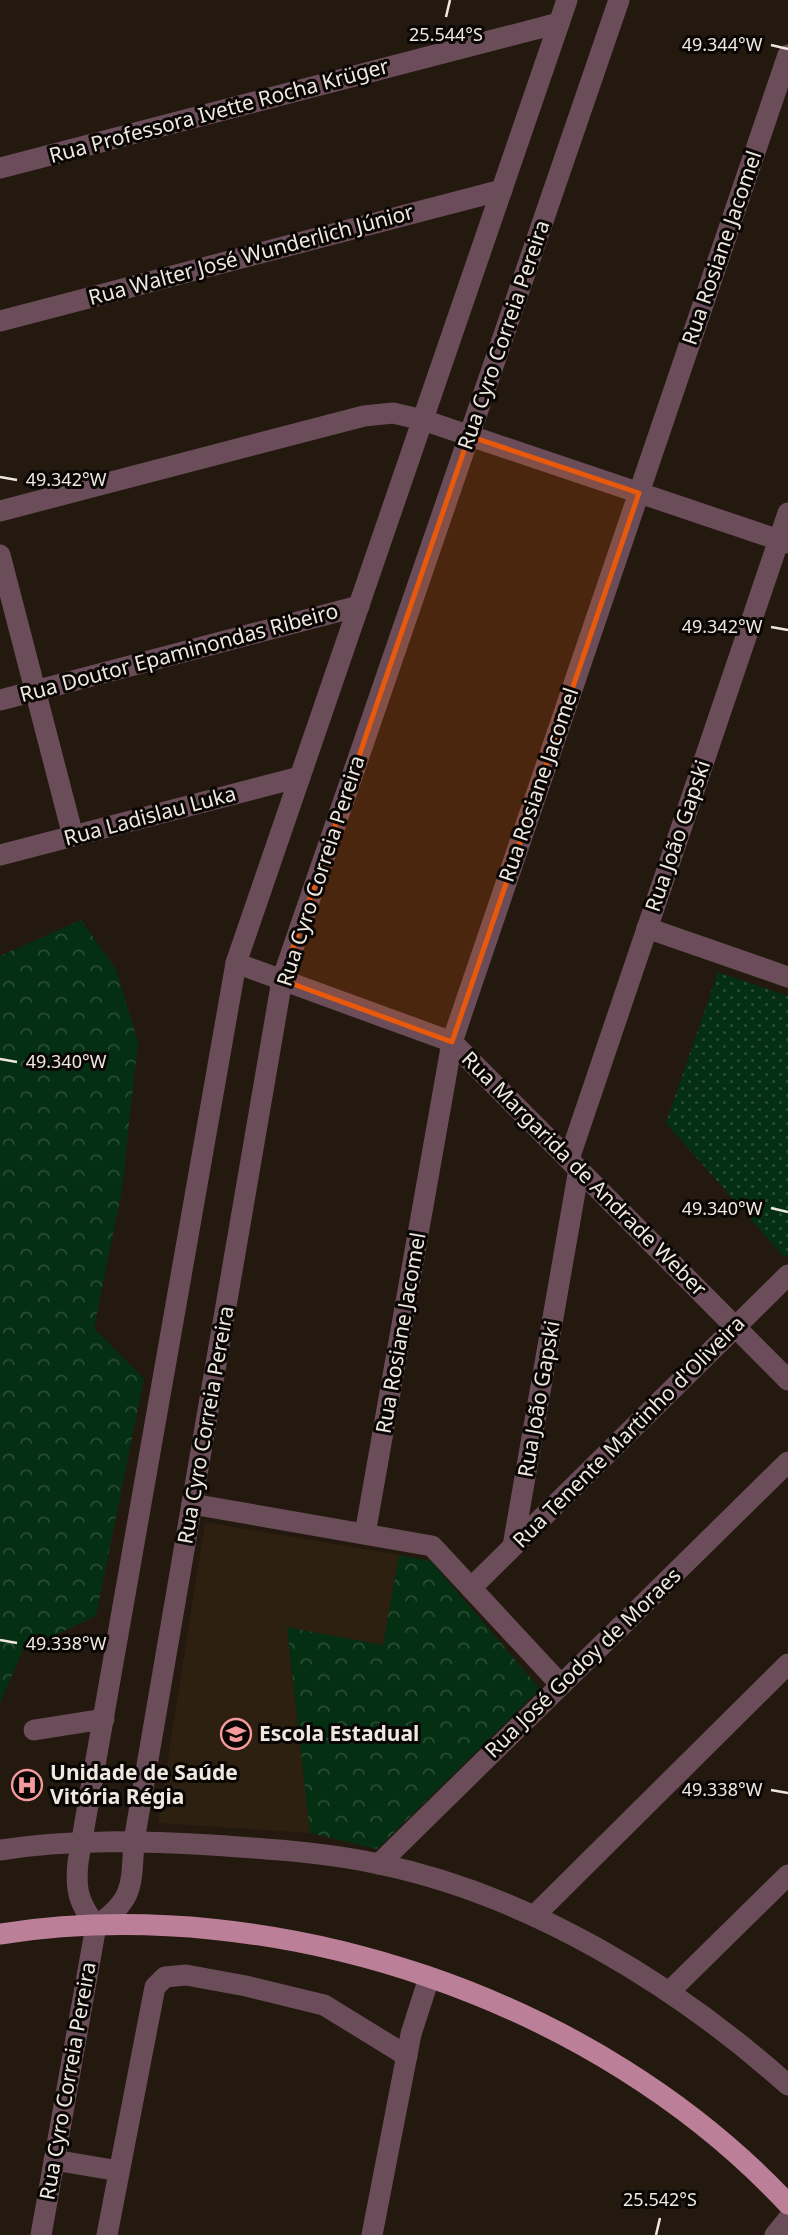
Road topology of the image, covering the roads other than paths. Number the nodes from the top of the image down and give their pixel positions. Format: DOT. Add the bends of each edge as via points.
graph roads {
  1 [pos="567,0"];
  2 [pos="619,0"];
  3 [pos="559,23"];
  4 [pos="788,55"];
  5 [pos="0,168"];
  6 [pos="502,190"];
  7 [pos="0,321"];
  8 [pos="423,420"];
  9 [pos="469,436"];
  10 [pos="639,493"];
  11 [pos="0,511"];
  12 [pos="788,513"];
  13 [pos="783,542"];
  14 [pos="0,555"];
  15 [pos="359,606"];
  16 [pos="35,691"];
  17 [pos="0,700"];
  18 [pos="300,777"];
  19 [pos="73,836"];
  20 [pos="0,855"];
  21 [pos="647,928"];
  22 [pos="236,963"];
  23 [pos="787,972"];
  24 [pos="282,980"];
  25 [pos="452,1042"];
  26 [pos="574,1164"];
  27 [pos="788,1275"];
  28 [pos="735,1327"];
  29 [pos="788,1380"];
  30 [pos="788,1462"];
  31 [pos="192,1504"];
  32 [pos="365,1534"];
  33 [pos="513,1546"];
  34 [pos="471,1588"];
  35 [pos="788,1664"];
  36 [pos="561,1685"];
  37 [pos="104,1719"];
  38 [pos="34,1730"];
  39 [pos="134,1841"];
  40 [pos="82,1842"];
  41 [pos="0,1850"];
  42 [pos="379,1864"];
  43 [pos="788,1875"];
  44 [pos="534,1916"];
  45 [pos="96,1926"];
  46 [pos="0,1934"];
  47 [pos="429,1978"];
  48 [pos="669,1992"];
  49 [pos="407,2056"];
  50 [pos="788,2084"];
  51 [pos="54,2160"];
  52 [pos="120,2171"];
  53 [pos="788,2204"];
  54 [pos="788,2219"];
  55 [pos="41,2235"];
  56 [pos="107,2235"];
  57 [pos="372,2235"];
  58 [pos="775,2235"];
  1 -- 3 [label="street"];
  2 -- 9 [label="street, Rua Cyro Correia Pereira"];
  3 -- 5 [label="street, Rua Professora Ivette Rocha Krüger"];
  3 -- 6 [label="street"];
  4 -- 10 [label="street, Rua Rosiane Jacomel"];
  6 -- 7 [label="street, Rua Walter José Wunderlich Júnior"];
  6 -- 8 [label="street"];
  8 -- 9 [label="street"];
  8 -- 11 [label="street" via="393,414 364,416"];
  8 -- 15 [label="street"];
  9 -- 10 [label="street"];
  9 -- 24 [label="street, Rua Cyro Correia Pereira"];
  10 -- 13 [label="street"];
  10 -- 25 [label="street, Rua Rosiane Jacomel"];
  12 -- 13 [label="street, Rua João Gapski"];
  13 -- 21 [label="street, Rua João Gapski"];
  14 -- 16 [label="street"];
  15 -- 16 [label="street, Rua Doutor Epaminondas Ribeiro"];
  15 -- 18 [label="street"];
  16 -- 17 [label="street, Rua Doutor Epaminondas Ribeiro"];
  16 -- 19 [label="street"];
  18 -- 19 [label="street, Rua Ladislau Luka"];
  18 -- 22 [label="street"];
  19 -- 20 [label="street, Rua Ladislau Luka"];
  21 -- 23 [label="street"];
  21 -- 26 [label="street, Rua João Gapski"];
  22 -- 24 [label="street, Rua Margarida de Andrade Weber"];
  22 -- 37 [label="street"];
  24 -- 25 [label="street, Rua Margarida de Andrade Weber"];
  24 -- 31 [label="street, Rua Cyro Correia Pereira"];
  25 -- 26 [label="street, Rua Margarida de Andrade Weber"];
  25 -- 32 [label="street, Rua Rosiane Jacomel"];
  26 -- 28 [label="street, Rua Margarida de Andrade Weber"];
  26 -- 33 [label="street, Rua João Gapski"];
  27 -- 28 [label="street, Rua Tenente Martinho d'Oliveira"];
  28 -- 29 [label="street, Rua Margarida de Andrade Weber"];
  28 -- 33 [label="street, Rua Tenente Martinho d'Oliveira"];
  30 -- 36 [label="street, Rua José Godoy de Moraes"];
  31 -- 32 [label="street"];
  31 -- 39 [label="street, Rua Cyro Correia Pereira"];
  32 -- 34 [label="street" via="432,1546"];
  33 -- 34 [label="street, Rua Tenente Martinho d'Oliveira"];
  34 -- 36 [label="street"];
  35 -- 44 [label="street"];
  36 -- 42 [label="street, Rua José Godoy de Moraes"];
  37 -- 38 [label="street"];
  37 -- 40 [label="street"];
  39 -- 40 [label="street"];
  39 -- 42 [label="street" via="292,1851"];
  39 -- 45 [label="street, Rua Cyro Correia Pereira" via="125,1901"];
  40 -- 41 [label="street"];
  40 -- 45 [label="street" via="78,1897"];
  42 -- 44 [label="street" via="450,1884"];
  43 -- 48 [label="street"];
  44 -- 48 [label="street"];
  45 -- 46 [label="main road"];
  45 -- 47 [label="main road" via="255,1935 347,1953"];
  45 -- 51 [label="street, Rua Cyro Correia Pereira"];
  47 -- 49 [label="street"];
  47 -- 53 [label="main road" via="526,2016 611,2062 697,2120"];
  48 -- 50 [label="street"];
  49 -- 52 [label="street" via="324,2005 186,1975 165,1978 155,1987"];
  49 -- 57 [label="street"];
  51 -- 52 [label="street"];
  51 -- 55 [label="street, Rua Cyro Correia Pereira"];
  52 -- 56 [label="street"];
  54 -- 58 [label="street"];
}
